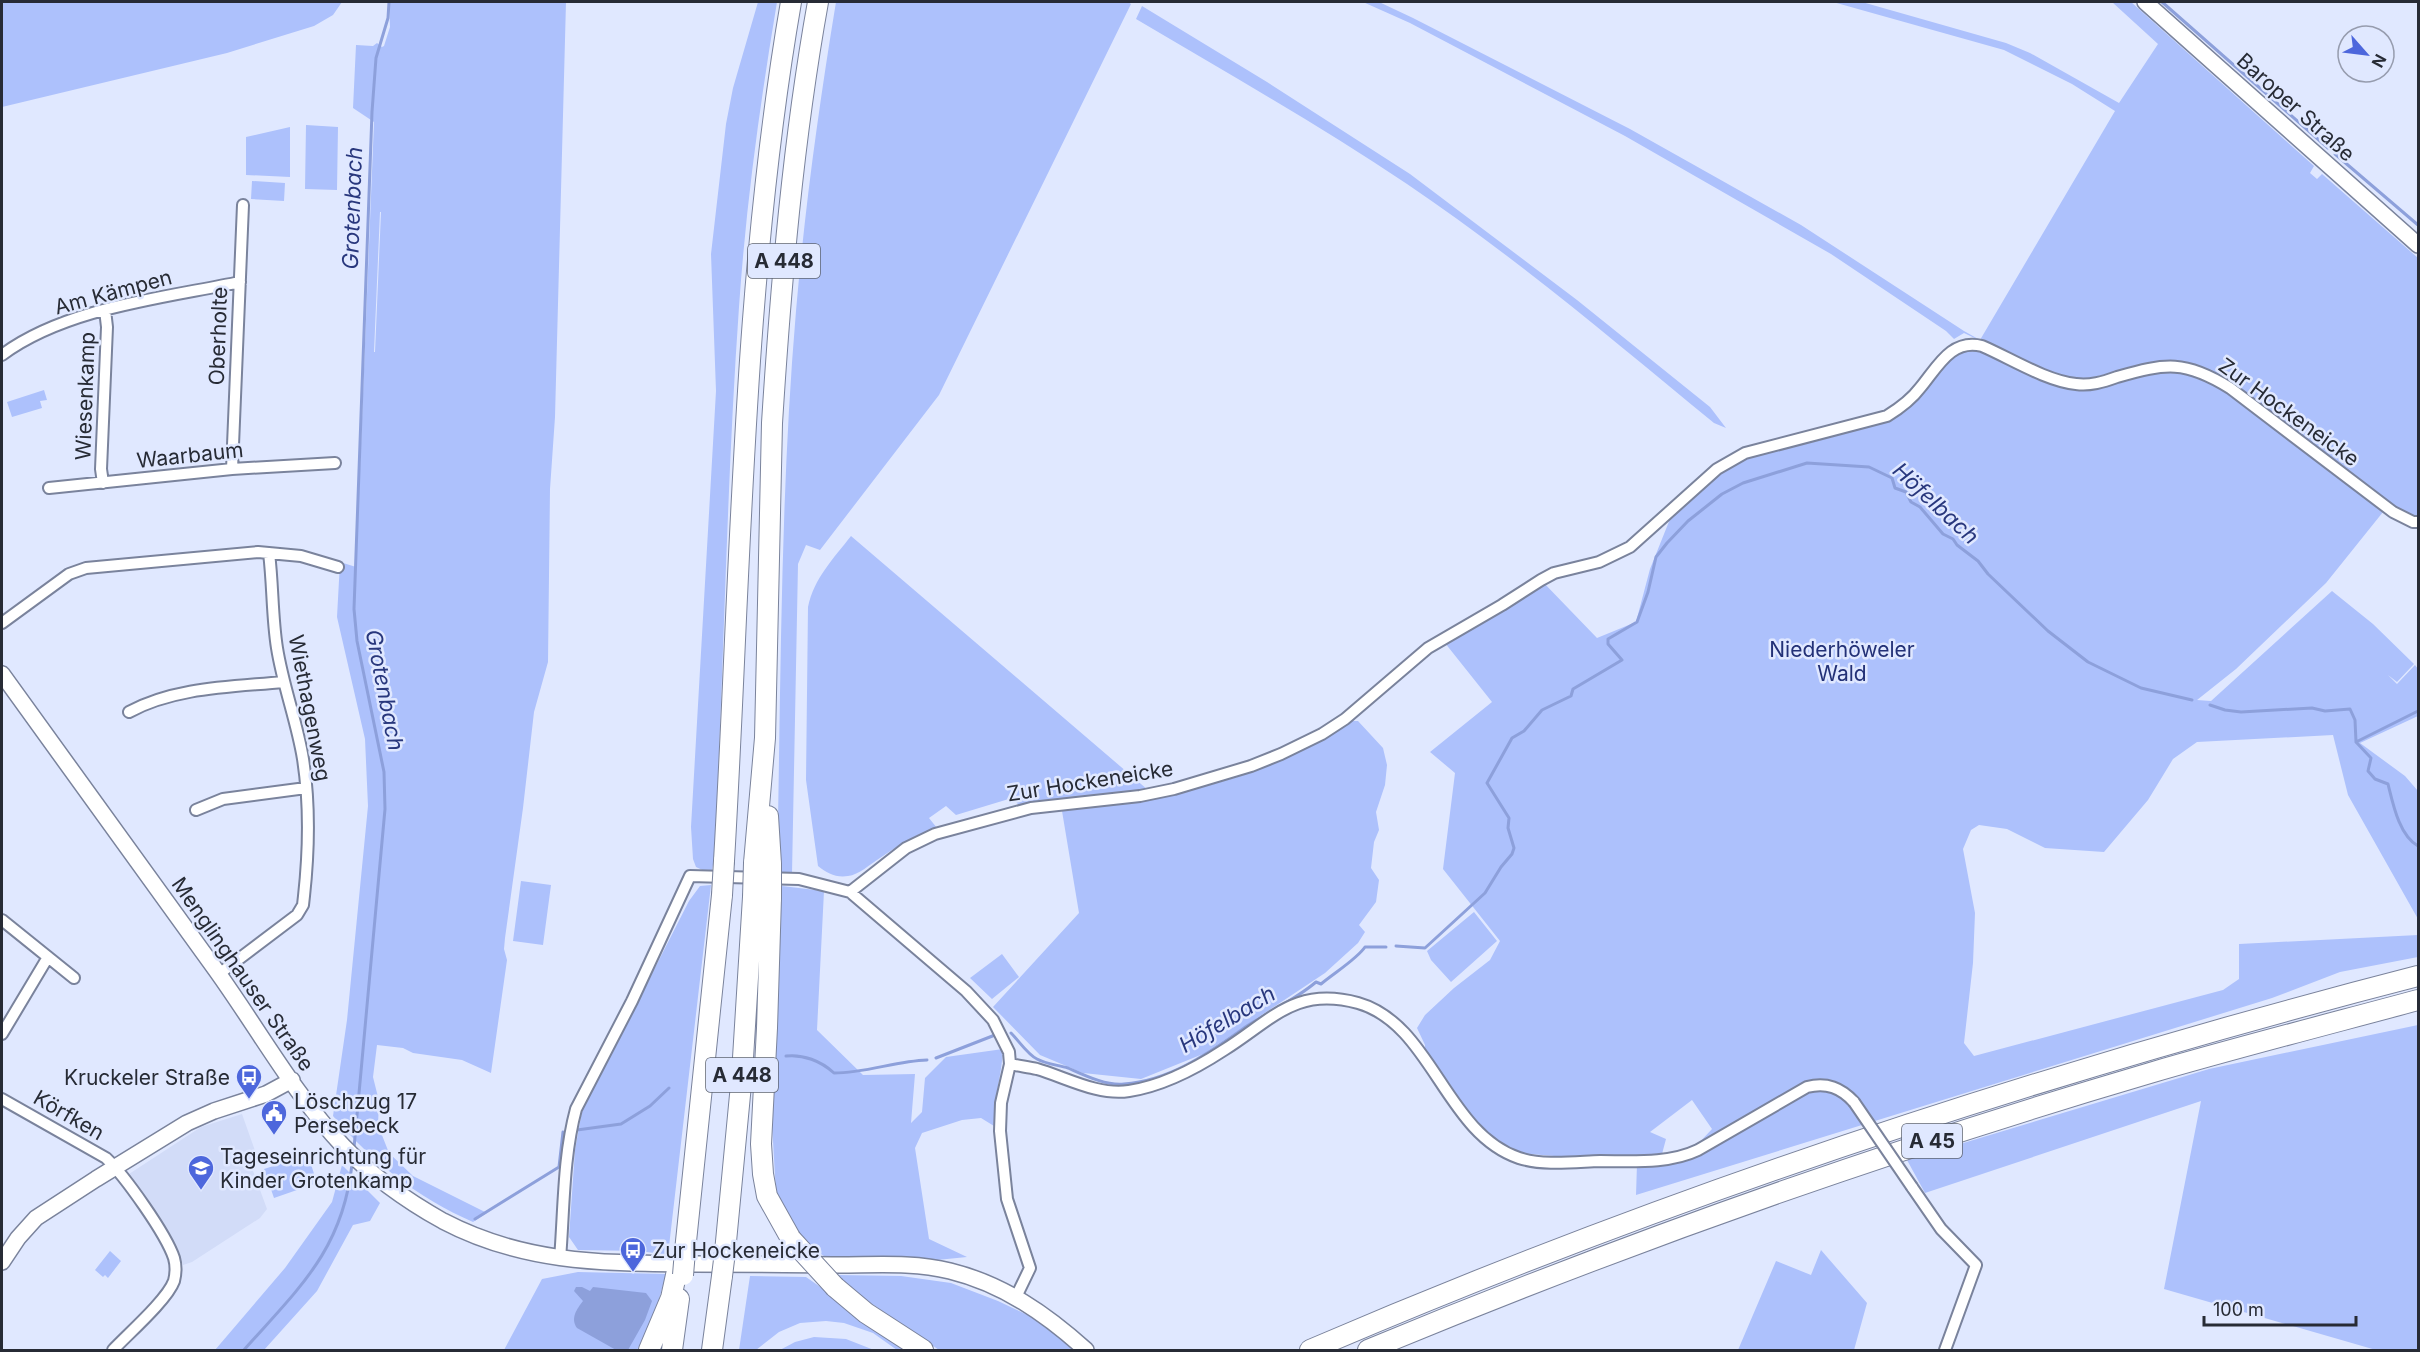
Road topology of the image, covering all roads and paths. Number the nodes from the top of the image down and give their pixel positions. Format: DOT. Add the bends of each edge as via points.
graph roads {
  1 [pos="791,2"];
  2 [pos="818,2"];
  3 [pos="2145,2"];
  4 [pos="243,205"];
  5 [pos="2418,245"];
  6 [pos="240,282"];
  7 [pos="105,310"];
  8 [pos="2,355"];
  9 [pos="335,463"];
  10 [pos="232,469"];
  11 [pos="103,483"];
  12 [pos="49,488"];
  13 [pos="2418,522"];
  14 [pos="269,553"];
  15 [pos="338,567"];
  16 [pos="2,623"];
  17 [pos="2,674"];
  18 [pos="283,682"];
  19 [pos="129,712"];
  20 [pos="306,788"];
  21 [pos="196,810"];
  22 [pos="850,892"];
  23 [pos="762,897"];
  24 [pos="2,920"];
  25 [pos="48,957"];
  26 [pos="219,974"];
  27 [pos="2418,976"];
  28 [pos="74,978"];
  29 [pos="2418,1000"];
  30 [pos="2,1034"];
  31 [pos="1010,1064"];
  32 [pos="292,1080"];
  33 [pos="2,1099"];
  34 [pos="116,1167"];
  35 [pos="560,1259"];
  36 [pos="2,1262"];
  37 [pos="679,1275"];
  38 [pos="1016,1298"];
  39 [pos="1349,1334"];
  40 [pos="112,1350"];
  41 [pos="649,1350"];
  42 [pos="672,1350"];
  43 [pos="712,1350"];
  44 [pos="923,1350"];
  45 [pos="1086,1350"];
  46 [pos="1297,1350"];
  47 [pos="1310,1350"];
  48 [pos="1368,1350"];
  49 [pos="1945,1350"];
  1 -- 37 [label="highway, A 448, bridge" via="767,163 754,297 722,895"];
  2 -- 23 [label="highway, A 448, bridge" via="790,197 775,376"];
  3 -- 5 [label="street, Baroper Straße"];
  4 -- 6 [label="street, Oberholte"];
  6 -- 7 [label="street, Am Kämpen"];
  6 -- 10 [label="street, Oberholte"];
  7 -- 8 [label="street, Am Kämpen" via="27,338"];
  7 -- 11 [label="street, Wiesenkamp"];
  9 -- 10 [label="street, Waarbaum"];
  10 -- 11 [label="street, Waarbaum"];
  11 -- 12 [label="street, Waarbaum"];
  13 -- 22 [label="street, Zur Hockeneicke" via="2393,512 2230,388 2202,372 2169,365 2095,384 2075,384 1982,346 1959,346 1898,410 1859,425 1758,449 1725,463 1630,547 1599,562 1554,573 1428,648 1364,705 1302,744 1251,766 1174,789 1031,808 935,834 906,848"];
  14 -- 15 [label="street" via="315,559"];
  14 -- 16 [label="street" via="86,568 69,574"];
  14 -- 18 [label="street, Wiethagenweg" via="274,628"];
  17 -- 26 [label="street, Menglinghauser Straße"];
  18 -- 19 [label="street" via="166,697"];
  18 -- 20 [label="street, Wiethagenweg" via="301,746"];
  20 -- 21 [label="street" via="223,799"];
  20 -- 26 [label="street, Wiethagenweg" via="309,843 301,910"];
  22 -- 31 [label="street" via="981,1005 1003,1037"];
  22 -- 35 [label="street" via="799,879 690,876 576,1109"];
  23 -- 43 [label="highway, A 448, bridge"];
  23 -- 44 [label="highway, A 448, bridge" via="768,1018 761,1144 767,1197 791,1239 835,1287"];
  24 -- 25 [label="street"];
  25 -- 28 [label="street"];
  25 -- 30 [label="street"];
  26 -- 32 [label="street, Menglinghauser Straße"];
  27 -- 39 [label="highway, A 45" via="2116,1059 1823,1153 1585,1239"];
  29 -- 48 [label="highway, A 45" via="2150,1073 1830,1175 1578,1266"];
  31 -- 38 [label="street" via="1001,1102 1001,1150 1007,1199 1030,1268"];
  31 -- 49 [label="street, bridge" via="1109,1092 1126,1092 1196,1068 1283,1008 1301,1001 1319,998 1360,1004 1388,1018 1408,1038 1465,1117 1503,1151 1526,1160 1582,1162 1682,1157 1808,1087 1835,1087 1854,1102 1941,1229 1976,1265"];
  32 -- 34 [label="street" via="266,1094 187,1123"];
  32 -- 35 [label="street, Menglinghauser Straße" via="346,1150 411,1202 460,1229 514,1249"];
  33 -- 34 [label="street, Körfken"];
  34 -- 36 [label="street" via="36,1218"];
  34 -- 40 [label="street" via="169,1247 176,1269 168,1292"];
  35 -- 38 [label="street, Menglinghauser Straße" via="898,1264 949,1271 990,1284"];
  37 -- 41 [label="highway"];
  37 -- 42 [label="highway, A 448"];
  38 -- 45 [label="street, Menglinghauser Straße" via="1054,1322"];
  39 -- 46 [label="highway"];
  39 -- 47 [label="highway, A 45"];
}
